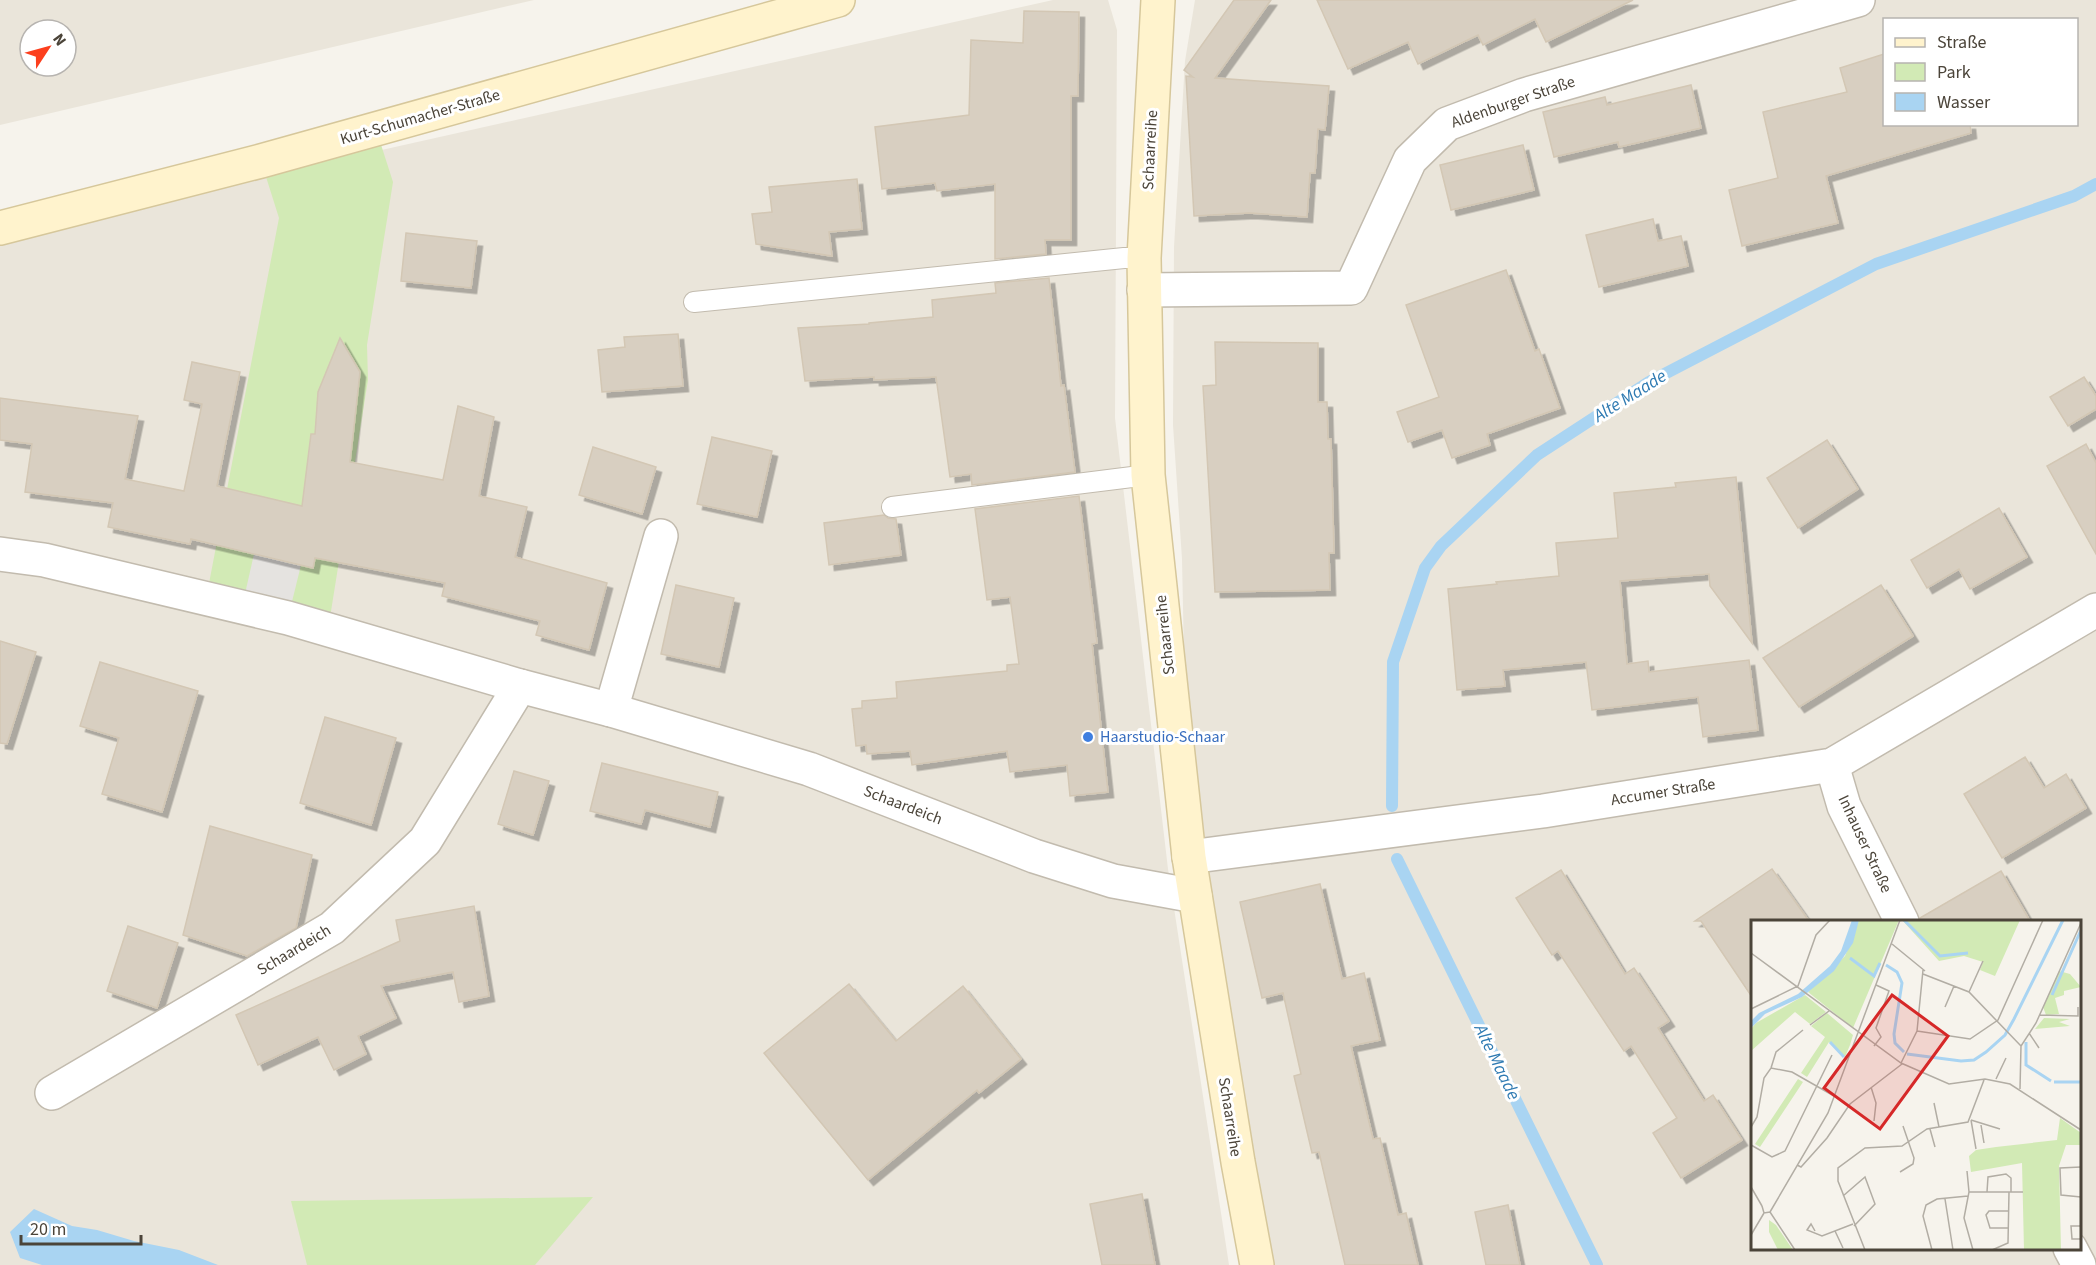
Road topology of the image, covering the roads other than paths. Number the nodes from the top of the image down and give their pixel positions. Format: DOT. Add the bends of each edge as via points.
graph roads {
  1 [pos="838,0"];
  2 [pos="1158,0"];
  3 [pos="1858,0"];
  4 [pos="0,228"];
  5 [pos="1144,258"];
  6 [pos="1144,290"];
  7 [pos="694,302"];
  8 [pos="1148,475"];
  9 [pos="892,507"];
  10 [pos="661,536"];
  11 [pos="0,554"];
  12 [pos="2096,609"];
  13 [pos="520,686"];
  14 [pos="611,710"];
  15 [pos="1832,765"];
  16 [pos="1189,857"];
  17 [pos="1195,896"];
  18 [pos="1901,920"];
  19 [pos="52,1093"];
  20 [pos="2071,1250"];
  21 [pos="1257,1265"];
  22 [pos="2079,1265"];
  1 -- 4 [label="main road, Kurt-Schumacher-Straße" via="261,161"];
  2 -- 5 [label="main road, Schaarreihe"];
  3 -- 6 [label="street, Aldenburger Straße" via="1524,95 1447,124 1410,160 1351,288"];
  5 -- 6 [label="main road, Schaarreihe"];
  5 -- 7 [label="lane"];
  6 -- 8 [label="main road, Schaarreihe"];
  8 -- 9 [label="lane"];
  8 -- 16 [label="main road, Schaarreihe"];
  10 -- 14 [label="street"];
  11 -- 13 [label="street, Schaardeich" via="44,560 288,618"];
  12 -- 15 [label="street, Accumer Straße"];
  13 -- 14 [label="street, Schaardeich"];
  13 -- 19 [label="street, Schaardeich" via="425,841 332,928"];
  14 -- 17 [label="street, Schaardeich" via="809,769 1034,856 1102,878"];
  15 -- 16 [label="street, Accumer Straße" via="1543,811"];
  15 -- 18 [label="street, Inhauser Straße" via="1844,806"];
  16 -- 17 [label="main road, Schaarreihe"];
  17 -- 21 [label="main road, Schaarreihe"];
  20 -- 22 [label="street"];
}
